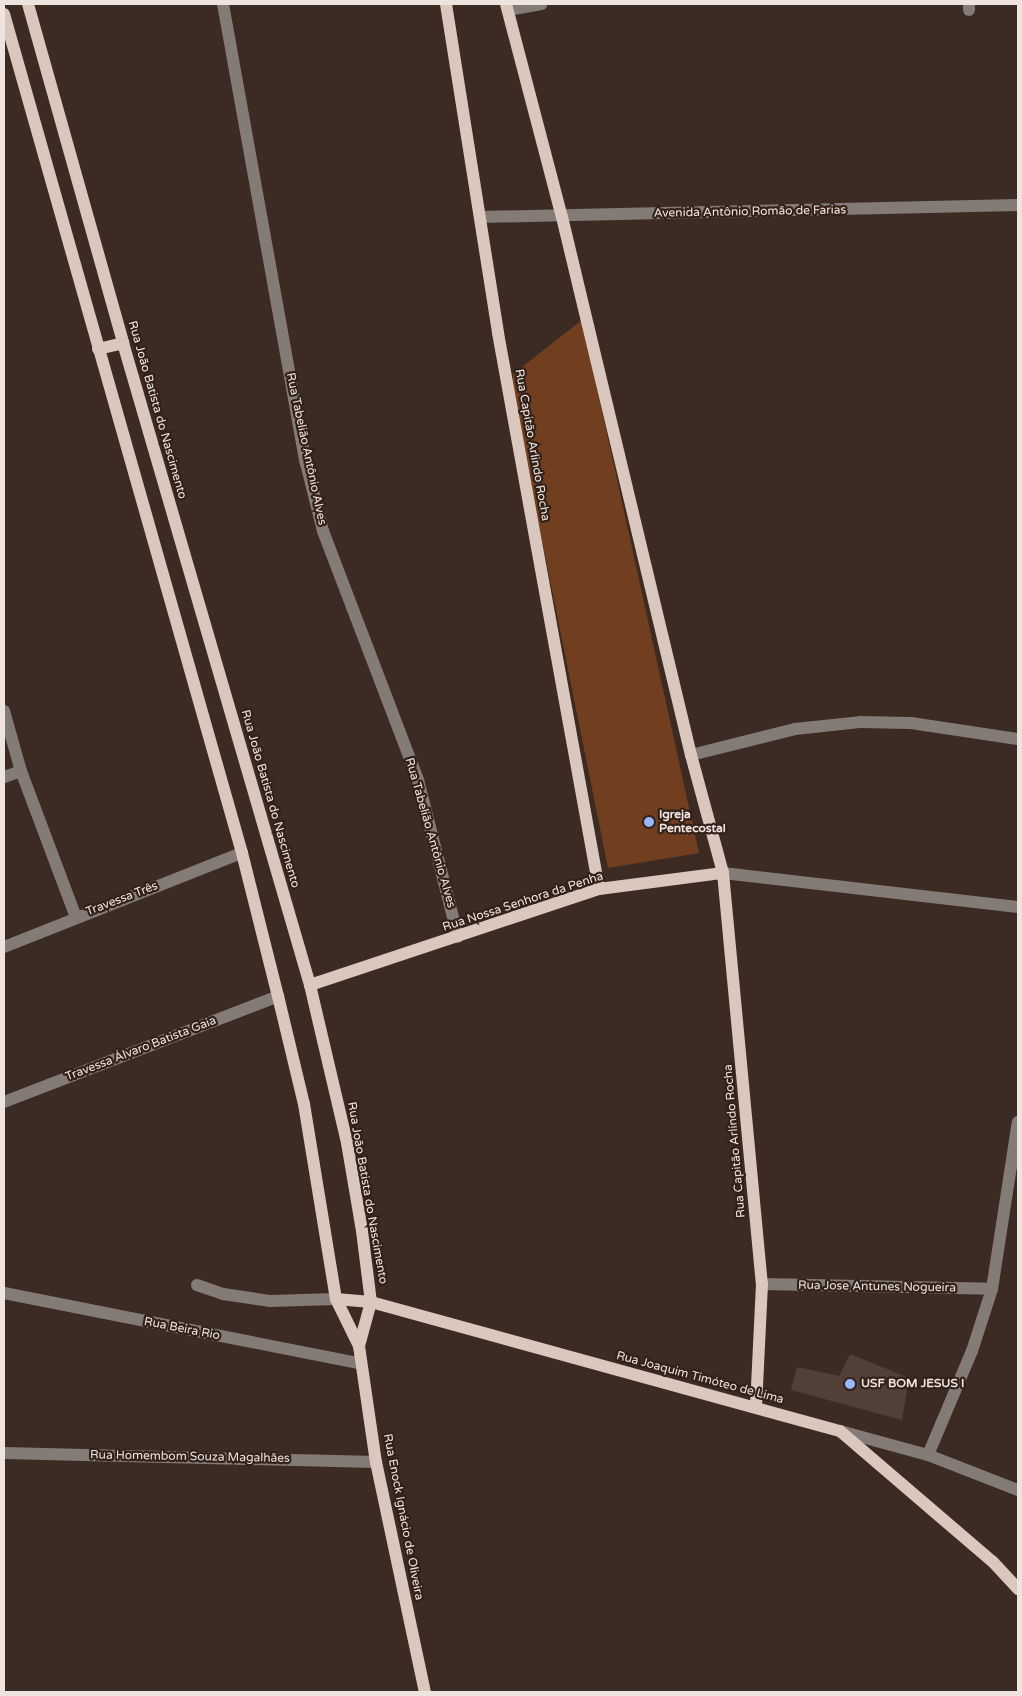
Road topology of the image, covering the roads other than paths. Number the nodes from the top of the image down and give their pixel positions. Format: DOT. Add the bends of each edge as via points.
graph roads {
  1 [pos="28,4"];
  2 [pos="223,4"];
  3 [pos="446,4"];
  4 [pos="541,4"];
  5 [pos="507,7"];
  6 [pos="4,14"];
  7 [pos="1018,206"];
  8 [pos="481,217"];
  9 [pos="562,217"];
  10 [pos="123,343"];
  11 [pos="98,349"];
  12 [pos="4,711"];
  13 [pos="1018,739"];
  14 [pos="691,755"];
  15 [pos="21,771"];
  16 [pos="4,776"];
  17 [pos="242,853"];
  18 [pos="723,872"];
  19 [pos="599,890"];
  20 [pos="1018,907"];
  21 [pos="76,917"];
  22 [pos="458,937"];
  23 [pos="4,947"];
  24 [pos="310,984"];
  25 [pos="278,996"];
  26 [pos="4,1102"];
  27 [pos="1018,1122"];
  28 [pos="762,1284"];
  29 [pos="197,1285"];
  30 [pos="992,1289"];
  31 [pos="4,1293"];
  32 [pos="336,1299"];
  33 [pos="372,1302"];
  34 [pos="359,1346"];
  35 [pos="361,1364"];
  36 [pos="756,1407"];
  37 [pos="840,1431"];
  38 [pos="4,1453"];
  39 [pos="928,1455"];
  40 [pos="376,1462"];
  41 [pos="1018,1490"];
  42 [pos="1018,1589"];
  43 [pos="425,1692"];
  1 -- 10 [label="main road, Rua João Batista do Nascimento"];
  2 -- 22 [label="street, Rua Tabelião Antônio Alves" via="304,453 323,531 418,780"];
  3 -- 8 [label="main road, Rua Capitão Arlindo Rocha"];
  4 -- 5 [label="street"];
  5 -- 9 [label="main road"];
  6 -- 11 [label="main road"];
  7 -- 9 [label="street, Avenida Antônio Romão de Farias"];
  8 -- 9 [label="street, Avenida Antônio Romão de Farias"];
  8 -- 19 [label="main road, Rua Capitão Arlindo Rocha" via="498,333"];
  9 -- 14 [label="main road"];
  10 -- 11 [label="main road"];
  10 -- 24 [label="main road, Rua João Batista do Nascimento"];
  11 -- 17 [label="main road"];
  12 -- 15 [label="street"];
  13 -- 14 [label="street" via="911,723 860,722 795,729"];
  14 -- 18 [label="main road"];
  15 -- 16 [label="street"];
  15 -- 21 [label="street"];
  17 -- 21 [label="street, Travessa Três"];
  17 -- 25 [label="main road"];
  18 -- 19 [label="main road, Rua Nossa Senhora da Penha"];
  18 -- 20 [label="street, Rua Nossa Senhora da Penha"];
  18 -- 28 [label="main road, Rua Capitão Arlíndo Rocha"];
  19 -- 22 [label="main road, Rua Nossa Senhora da Penha"];
  21 -- 23 [label="street, Travessa Três"];
  22 -- 24 [label="main road, Rua Nossa Senhora da Penha"];
  24 -- 33 [label="main road, Rua João Batista do Nascimento" via="348,1143"];
  25 -- 26 [label="street, Travessa Álvaro Batista Gaia"];
  25 -- 32 [label="main road" via="304,1104"];
  27 -- 30 [label="street"];
  28 -- 30 [label="street, Rua Jose Antunes Nogueira"];
  28 -- 36 [label="main road, Rua Capitão Arlíndo Rocha"];
  29 -- 32 [label="street" via="223,1294 270,1301"];
  30 -- 39 [label="street" via="972,1351"];
  31 -- 35 [label="street, Rua Beira Rio"];
  32 -- 33 [label="main road, Rua Joaquim Timóteo de Lima"];
  32 -- 34 [label="main road"];
  33 -- 34 [label="main road, Rua João Batista do Nascimento"];
  33 -- 36 [label="main road, Rua Joaquim Timóteo de Lima"];
  34 -- 35 [label="main road, Rua Enock Ignácio de Oliveira"];
  35 -- 40 [label="main road, Rua Enock Ignácio de Oliveira"];
  36 -- 37 [label="main road, Rua Joaquim Timóteo de Lima"];
  37 -- 39 [label="street, Rua Joaquim Timóteo de Lima"];
  37 -- 42 [label="main road" via="993,1562"];
  38 -- 40 [label="street, Rua Homembom Souza Magalhães"];
  39 -- 41 [label="street, Rua Joaquim Timóteo de Lima"];
  40 -- 43 [label="main road, Rua Enock Ignácio de Oliveira"];
}
